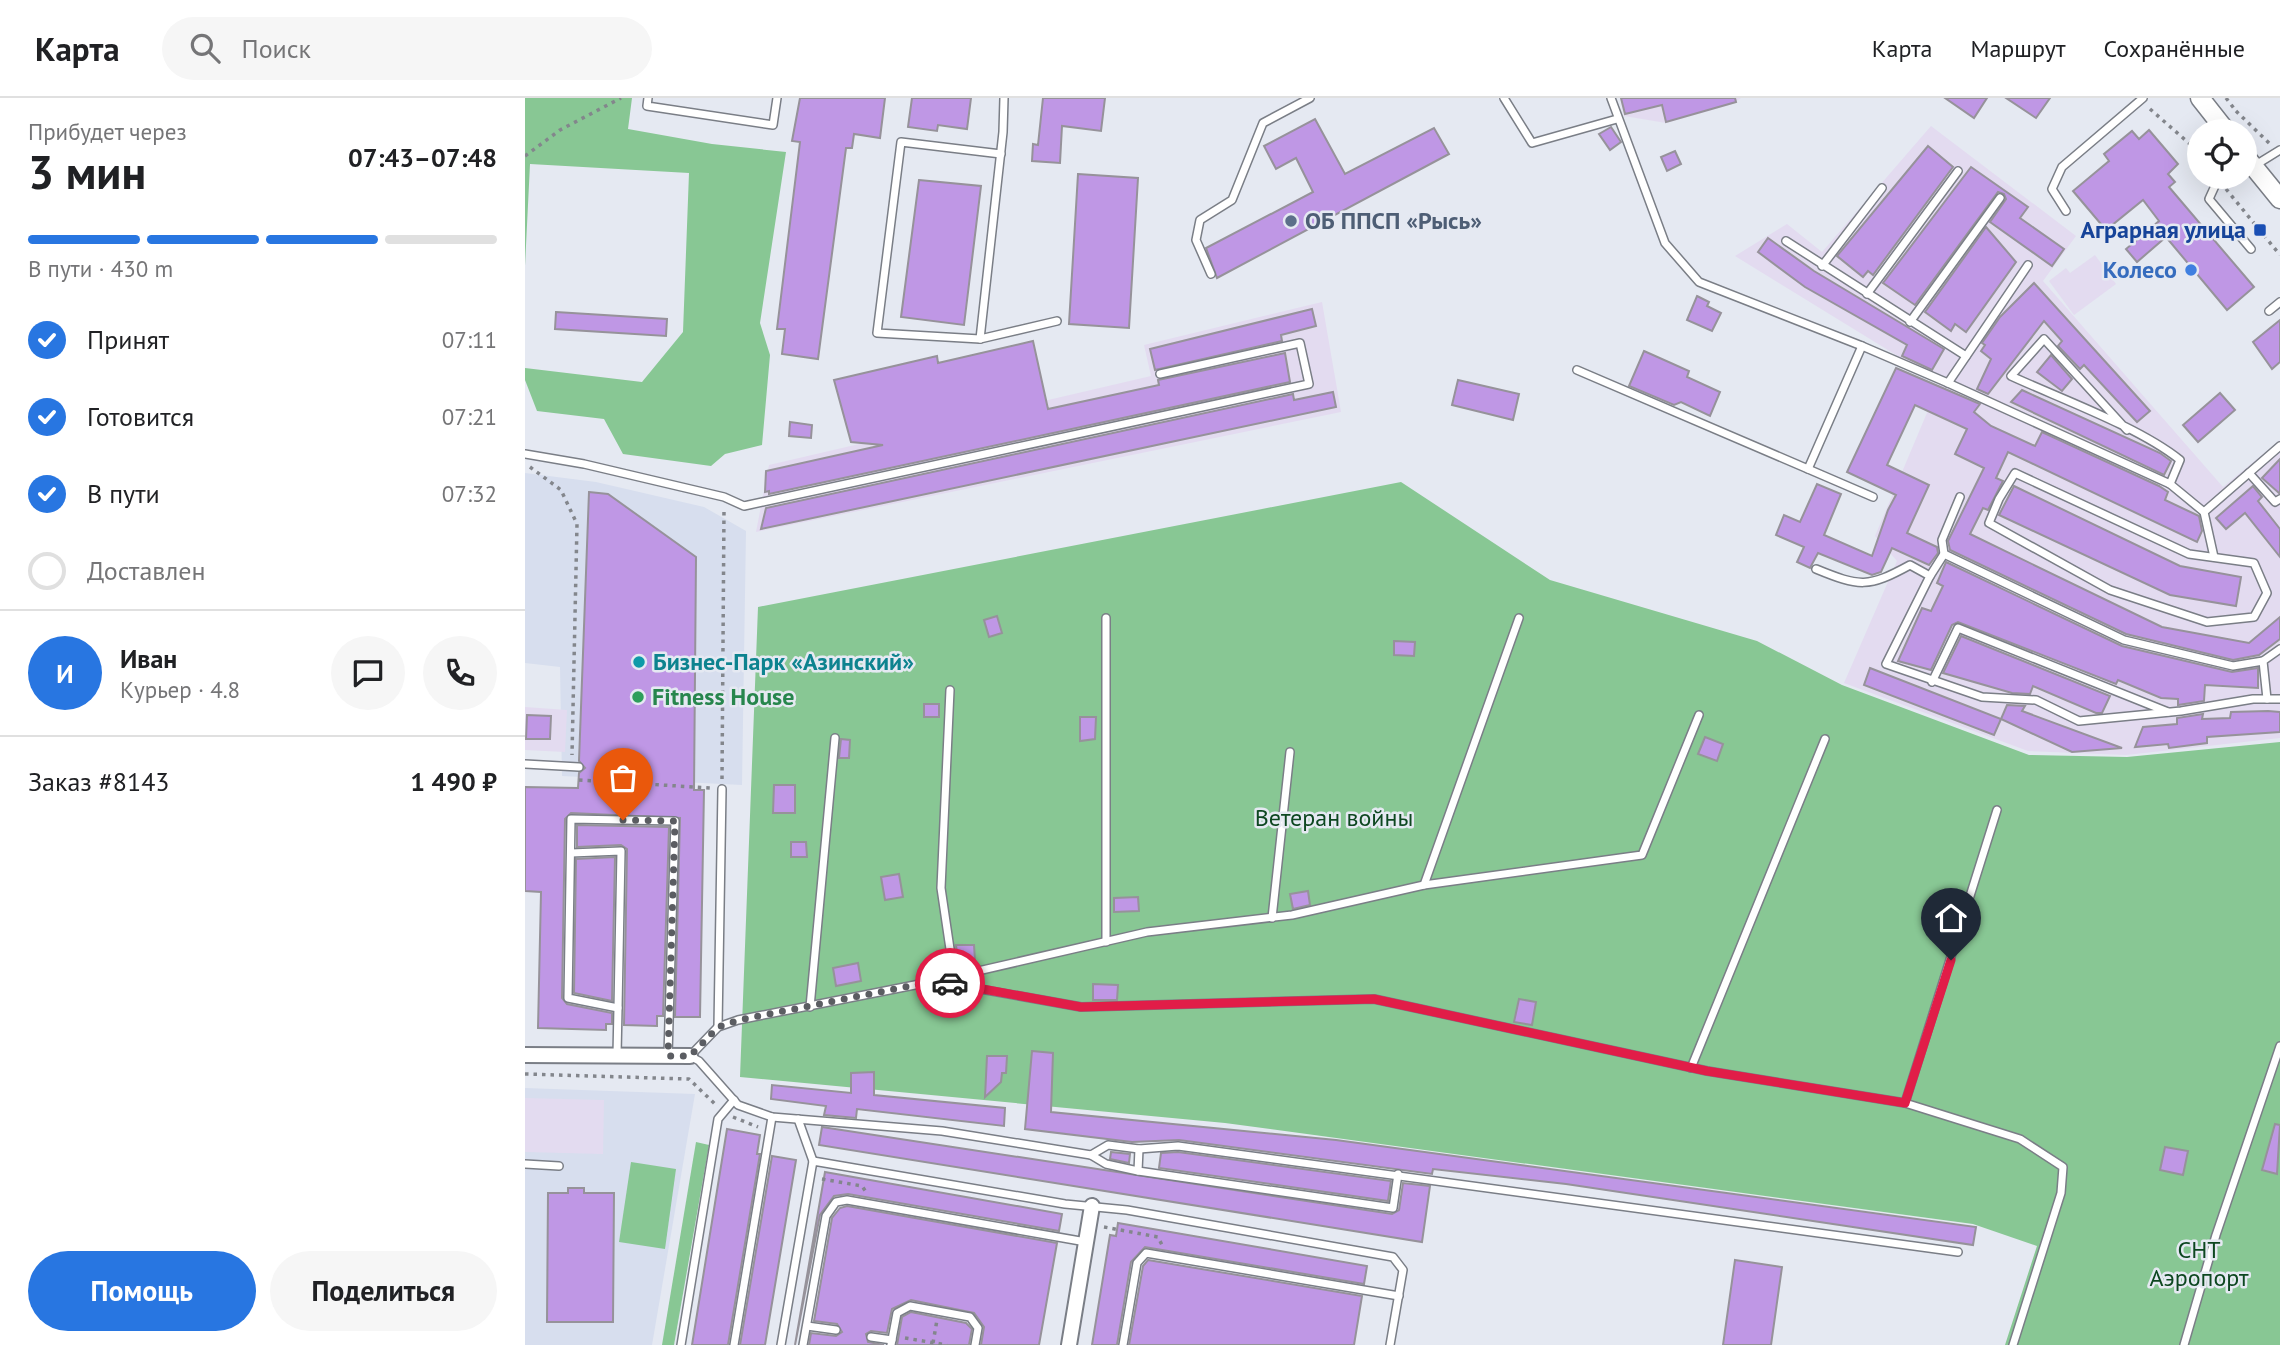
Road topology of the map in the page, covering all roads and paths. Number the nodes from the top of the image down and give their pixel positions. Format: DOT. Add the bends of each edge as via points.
graph roads {
  1 [pos="621,98"];
  2 [pos="648,98"];
  3 [pos="777,98"];
  4 [pos="1004,98"];
  5 [pos="1310,98"];
  6 [pos="1504,98"];
  7 [pos="1612,98"];
  8 [pos="2200,98"];
  9 [pos="2141,99"];
  10 [pos="2237,111"];
  11 [pos="1616,119"];
  12 [pos="2217,119"];
  13 [pos="2187,141"];
  14 [pos="2279,150"];
  15 [pos="1001,154"];
  16 [pos="525,156"];
  17 [pos="2257,158"];
  18 [pos="2257,170"];
  19 [pos="1958,171"];
  20 [pos="1882,188"];
  21 [pos="2214,189"];
  22 [pos="2227,189"];
  23 [pos="2000,198"];
  24 [pos="2280,199"];
  25 [pos="2066,211"];
  26 [pos="1786,241"];
  27 [pos="2251,249"];
  28 [pos="2280,255"];
  29 [pos="2028,265"];
  30 [pos="1822,266"];
  31 [pos="1211,274"];
  32 [pos="1867,294"];
  33 [pos="2280,302"];
  34 [pos="2269,310"];
  35 [pos="1057,321"];
  36 [pos="1910,322"];
  37 [pos="980,339"];
  38 [pos="1862,345"];
  39 [pos="1966,356"];
  40 [pos="1577,370"];
  41 [pos="1160,374"];
  42 [pos="1948,383"];
  43 [pos="2127,429"];
  44 [pos="2280,446"];
  45 [pos="525,454"];
  46 [pos="525,464"];
  47 [pos="1808,469"];
  48 [pos="2249,473"];
  49 [pos="2170,484"];
  50 [pos="724,497"];
  51 [pos="1873,497"];
  52 [pos="1960,497"];
  53 [pos="2278,503"];
  54 [pos="2204,512"];
  55 [pos="1944,554"];
  56 [pos="2214,557"];
  57 [pos="1816,569"];
  58 [pos="1930,576"];
  59 [pos="1106,618"];
  60 [pos="1519,618"];
  61 [pos="2280,649"];
  62 [pos="2263,661"];
  63 [pos="1932,682"];
  64 [pos="950,690"];
  65 [pos="2267,699"];
  66 [pos="2280,699"];
  67 [pos="2169,712"];
  68 [pos="1699,715"];
  69 [pos="835,738"];
  70 [pos="1825,739"];
  71 [pos="1290,752"];
  72 [pos="525,764"];
  73 [pos="575,767"];
  74 [pos="722,789"];
  75 [pos="1997,810"];
  76 [pos="571,853"];
  77 [pos="1425,885"];
  78 [pos="1272,918"];
  79 [pos="1105,942"];
  80 [pos="954,976"];
  81 [pos="935,981"];
  82 [pos="810,1007"];
  83 [pos="618,1008"];
  84 [pos="718,1027"];
  85 [pos="2280,1046"];
  86 [pos="525,1055"];
  87 [pos="617,1056"];
  88 [pos="668,1056"];
  89 [pos="690,1056"];
  90 [pos="1691,1068"];
  91 [pos="525,1074"];
  92 [pos="734,1100"];
  93 [pos="1905,1103"];
  94 [pos="725,1111"];
  95 [pos="772,1117"];
  96 [pos="798,1119"];
  97 [pos="770,1131"];
  98 [pos="1139,1149"];
  99 [pos="1091,1155"];
  100 [pos="813,1161"];
  101 [pos="525,1164"];
  102 [pos="559,1166"];
  103 [pos="1138,1171"];
  104 [pos="1398,1174"];
  105 [pos="824,1179"];
  106 [pos="857,1185"];
  107 [pos="1092,1206"];
  108 [pos="1117,1229"];
  109 [pos="1154,1236"];
  110 [pos="1086,1242"];
  111 [pos="1958,1252"];
  112 [pos="1398,1296"];
  113 [pos="939,1310"];
  114 [pos="807,1326"];
  115 [pos="836,1331"];
  116 [pos="870,1337"];
  117 [pos="892,1340"];
  118 [pos="933,1343"];
  119 [pos="681,1345"];
  120 [pos="734,1345"];
  121 [pos="781,1345"];
  122 [pos="803,1345"];
  123 [pos="947,1345"];
  124 [pos="975,1345"];
  125 [pos="1069,1345"];
  126 [pos="1123,1345"];
  127 [pos="1390,1345"];
  128 [pos="2013,1345"];
  129 [pos="2184,1345"];
  1 -- 16 [label="path" via="560,130"];
  2 -- 3 [label="lane" via="647,106 773,125"];
  4 -- 15 [label="lane"];
  5 -- 31 [label="lane" via="1263,123 1232,200 1200,220 1196,240"];
  6 -- 11 [label="lane" via="1532,143"];
  7 -- 11 [label="lane"];
  8 -- 12 [label="street"];
  9 -- 13 [label="path"];
  9 -- 25 [label="lane" via="2062,167 2052,189"];
  10 -- 14 [label="path"];
  11 -- 38 [label="lane" via="1665,243 1699,282"];
  14 -- 17 [label="lane"];
  15 -- 37 [label="lane"];
  15 -- 37 [label="lane" via="901,142 877,333"];
  18 -- 24 [label="street"];
  19 -- 32 [label="lane"];
  20 -- 30 [label="lane"];
  21 -- 27 [label="lane" via="2210,199"];
  22 -- 28 [label="path"];
  23 -- 36 [label="lane"];
  26 -- 30 [label="lane"];
  29 -- 39 [label="lane"];
  30 -- 32 [label="lane"];
  32 -- 36 [label="lane"];
  33 -- 34 [label="lane"];
  35 -- 37 [label="lane"];
  36 -- 39 [label="lane"];
  38 -- 42 [label="lane"];
  38 -- 47 [label="lane"];
  39 -- 42 [label="lane"];
  40 -- 47 [label="lane"];
  41 -- 50 [label="lane" via="1300,343 1309,384 765,503 744,506"];
  42 -- 49 [label="lane"];
  43 -- 43 [label="lane" via="2044,339 2011,376 2022,382"];
  43 -- 49 [label="lane" via="2163,446 2180,460"];
  44 -- 48 [label="lane"];
  45 -- 50 [label="lane"];
  46 -- 73 [label="path" via="561,490 576,524"];
  47 -- 51 [label="lane"];
  48 -- 53 [label="lane"];
  48 -- 54 [label="lane"];
  49 -- 54 [label="lane"];
  50 -- 74 [label="path"];
  52 -- 55 [label="lane" via="1942,540"];
  54 -- 56 [label="lane"];
  55 -- 58 [label="lane"];
  55 -- 62 [label="lane" via="2124,640 2233,666"];
  56 -- 56 [label="lane" via="2189,554 2015,473 1989,523 2110,590 2207,622 2254,617 2267,593 2254,564"];
  57 -- 58 [label="lane" via="1851,584 1881,581 1910,565"];
  58 -- 63 [label="lane" via="1887,664"];
  59 -- 79 [label="lane"];
  60 -- 77 [label="lane"];
  61 -- 62 [label="lane"];
  62 -- 65 [label="lane"];
  63 -- 67 [label="lane" via="1982,697 2036,700 2079,721"];
  63 -- 67 [label="lane" via="1958,628"];
  64 -- 80 [label="lane" via="941,888"];
  65 -- 66 [label="lane"];
  65 -- 67 [label="lane"];
  68 -- 77 [label="lane" via="1642,855"];
  69 -- 82 [label="lane"];
  70 -- 90 [label="lane"];
  71 -- 78 [label="lane"];
  72 -- 73 [label="lane"];
  73 -- 74 [label="path" via="572,780"];
  74 -- 84 [label="lane"];
  75 -- 93 [label="lane"];
  76 -- 83 [label="lane" via="568,998"];
  76 -- 83 [label="lane" via="621,851"];
  76 -- 88 [label="lane" via="571,819 675,821"];
  77 -- 78 [label="lane"];
  78 -- 79 [label="lane" via="1147,932"];
  79 -- 80 [label="lane"];
  80 -- 81 [label="lane"];
  81 -- 82 [label="lane"];
  81 -- 90 [label="lane" via="1081,1007 1374,999"];
  82 -- 84 [label="lane"];
  83 -- 87 [label="lane"];
  84 -- 89 [label="lane"];
  85 -- 129 [label="lane"];
  86 -- 87 [label="street"];
  87 -- 88 [label="street"];
  88 -- 89 [label="street"];
  89 -- 92 [label="lane"];
  90 -- 93 [label="lane"];
  91 -- 94 [label="path" via="689,1079"];
  92 -- 94 [label="lane"];
  92 -- 95 [label="lane"];
  93 -- 128 [label="lane" via="2020,1139 2063,1167 2061,1193"];
  94 -- 97 [label="path"];
  94 -- 119 [label="lane" via="718,1119"];
  95 -- 96 [label="lane"];
  95 -- 97 [label="lane"];
  96 -- 99 [label="lane" via="942,1131"];
  96 -- 100 [label="lane"];
  97 -- 120 [label="lane"];
  98 -- 99 [label="lane" via="1108,1145"];
  98 -- 103 [label="lane"];
  98 -- 104 [label="lane" via="1178,1146"];
  99 -- 103 [label="lane" via="1106,1164"];
  100 -- 107 [label="lane"];
  100 -- 121 [label="lane"];
  101 -- 102 [label="lane"];
  103 -- 104 [label="lane" via="1392,1208"];
  104 -- 111 [label="lane"];
  105 -- 106 [label="path"];
  107 -- 110 [label="street"];
  107 -- 112 [label="lane" via="1389,1256 1403,1270"];
  108 -- 109 [label="path"];
  110 -- 114 [label="lane" via="842,1200 831,1205 825,1216"];
  110 -- 125 [label="street"];
  112 -- 126 [label="lane" via="1146,1254 1137,1264"];
  112 -- 127 [label="lane"];
  113 -- 117 [label="lane" via="903,1308 896,1317"];
  113 -- 118 [label="path"];
  113 -- 124 [label="lane" via="973,1318 978,1328"];
  114 -- 115 [label="lane"];
  114 -- 122 [label="lane"];
  116 -- 117 [label="lane"];
  117 -- 118 [label="path"];
  118 -- 123 [label="path"];
}
